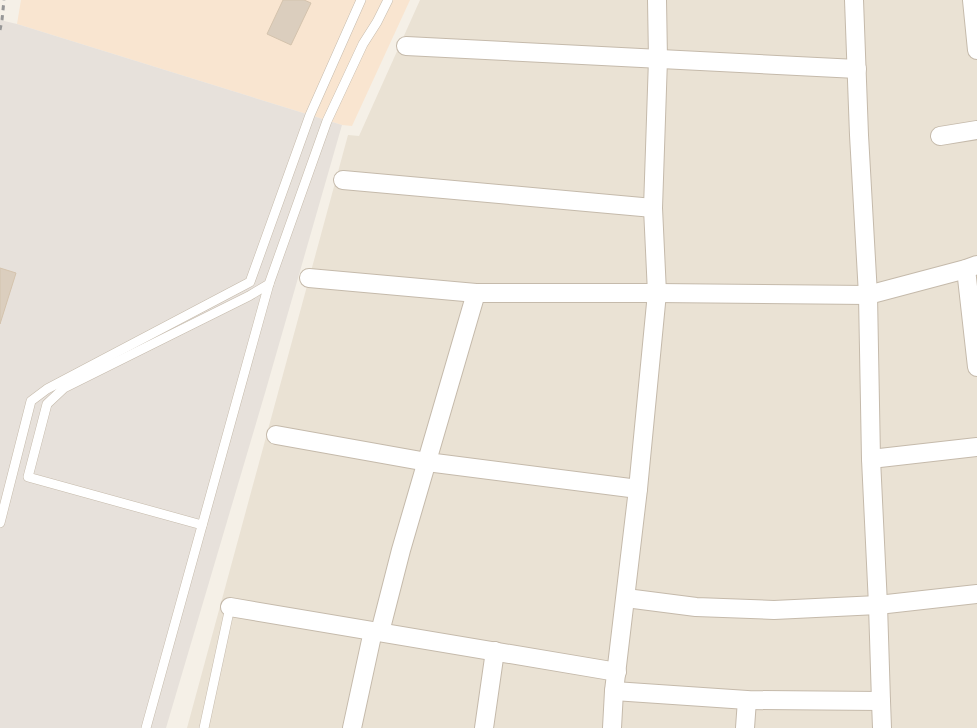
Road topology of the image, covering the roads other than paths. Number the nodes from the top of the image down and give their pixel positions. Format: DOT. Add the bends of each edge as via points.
graph roads {
  1 [pos="361,0"];
  2 [pos="388,0"];
  3 [pos="657,0"];
  4 [pos="854,0"];
  5 [pos="972,0"];
  6 [pos="406,46"];
  7 [pos="977,50"];
  8 [pos="658,59"];
  9 [pos="857,69"];
  10 [pos="977,130"];
  11 [pos="940,136"];
  12 [pos="343,180"];
  13 [pos="653,208"];
  14 [pos="972,267"];
  15 [pos="308,278"];
  16 [pos="269,284"];
  17 [pos="476,293"];
  18 [pos="657,293"];
  19 [pos="868,295"];
  20 [pos="977,367"];
  21 [pos="276,435"];
  22 [pos="977,446"];
  23 [pos="871,459"];
  24 [pos="427,462"];
  25 [pos="638,489"];
  26 [pos="0,523"];
  27 [pos="202,525"];
  28 [pos="977,594"];
  29 [pos="626,598"];
  30 [pos="878,605"];
  31 [pos="230,606"];
  32 [pos="376,631"];
  33 [pos="496,651"];
  34 [pos="617,672"];
  35 [pos="614,691"];
  36 [pos="747,700"];
  37 [pos="880,700"];
  38 [pos="146,728"];
  39 [pos="204,728"];
  40 [pos="352,728"];
  41 [pos="484,728"];
  42 [pos="612,728"];
  43 [pos="746,728"];
  44 [pos="882,728"];
  1 -- 26 [label="lane" via="310,115 250,282 47,388 31,401"];
  2 -- 16 [label="lane" via="363,44 327,121"];
  3 -- 8 [label="street"];
  4 -- 9 [label="street"];
  5 -- 7 [label="street"];
  6 -- 8 [label="street"];
  8 -- 9 [label="street"];
  8 -- 13 [label="street"];
  9 -- 19 [label="street"];
  10 -- 11 [label="street"];
  12 -- 13 [label="street"];
  13 -- 18 [label="street"];
  14 -- 19 [label="street"];
  14 -- 20 [label="street"];
  15 -- 17 [label="street"];
  16 -- 27 [label="lane"];
  16 -- 27 [label="lane" via="64,388 48,404 28,476"];
  17 -- 18 [label="street"];
  17 -- 24 [label="street"];
  18 -- 19 [label="street"];
  18 -- 25 [label="street"];
  19 -- 23 [label="street"];
  21 -- 24 [label="street"];
  22 -- 23 [label="street"];
  23 -- 30 [label="street"];
  24 -- 25 [label="street"];
  24 -- 32 [label="street"];
  25 -- 29 [label="street"];
  27 -- 38 [label="lane"];
  28 -- 30 [label="street"];
  29 -- 30 [label="street" via="696,607 774,610"];
  29 -- 34 [label="street"];
  30 -- 37 [label="street"];
  31 -- 32 [label="street"];
  31 -- 39 [label="lane"];
  32 -- 33 [label="street"];
  32 -- 40 [label="street"];
  33 -- 34 [label="street"];
  33 -- 41 [label="street"];
  34 -- 35 [label="street"];
  35 -- 36 [label="street"];
  35 -- 42 [label="street"];
  36 -- 37 [label="street"];
  36 -- 43 [label="street"];
  37 -- 44 [label="street"];
}
